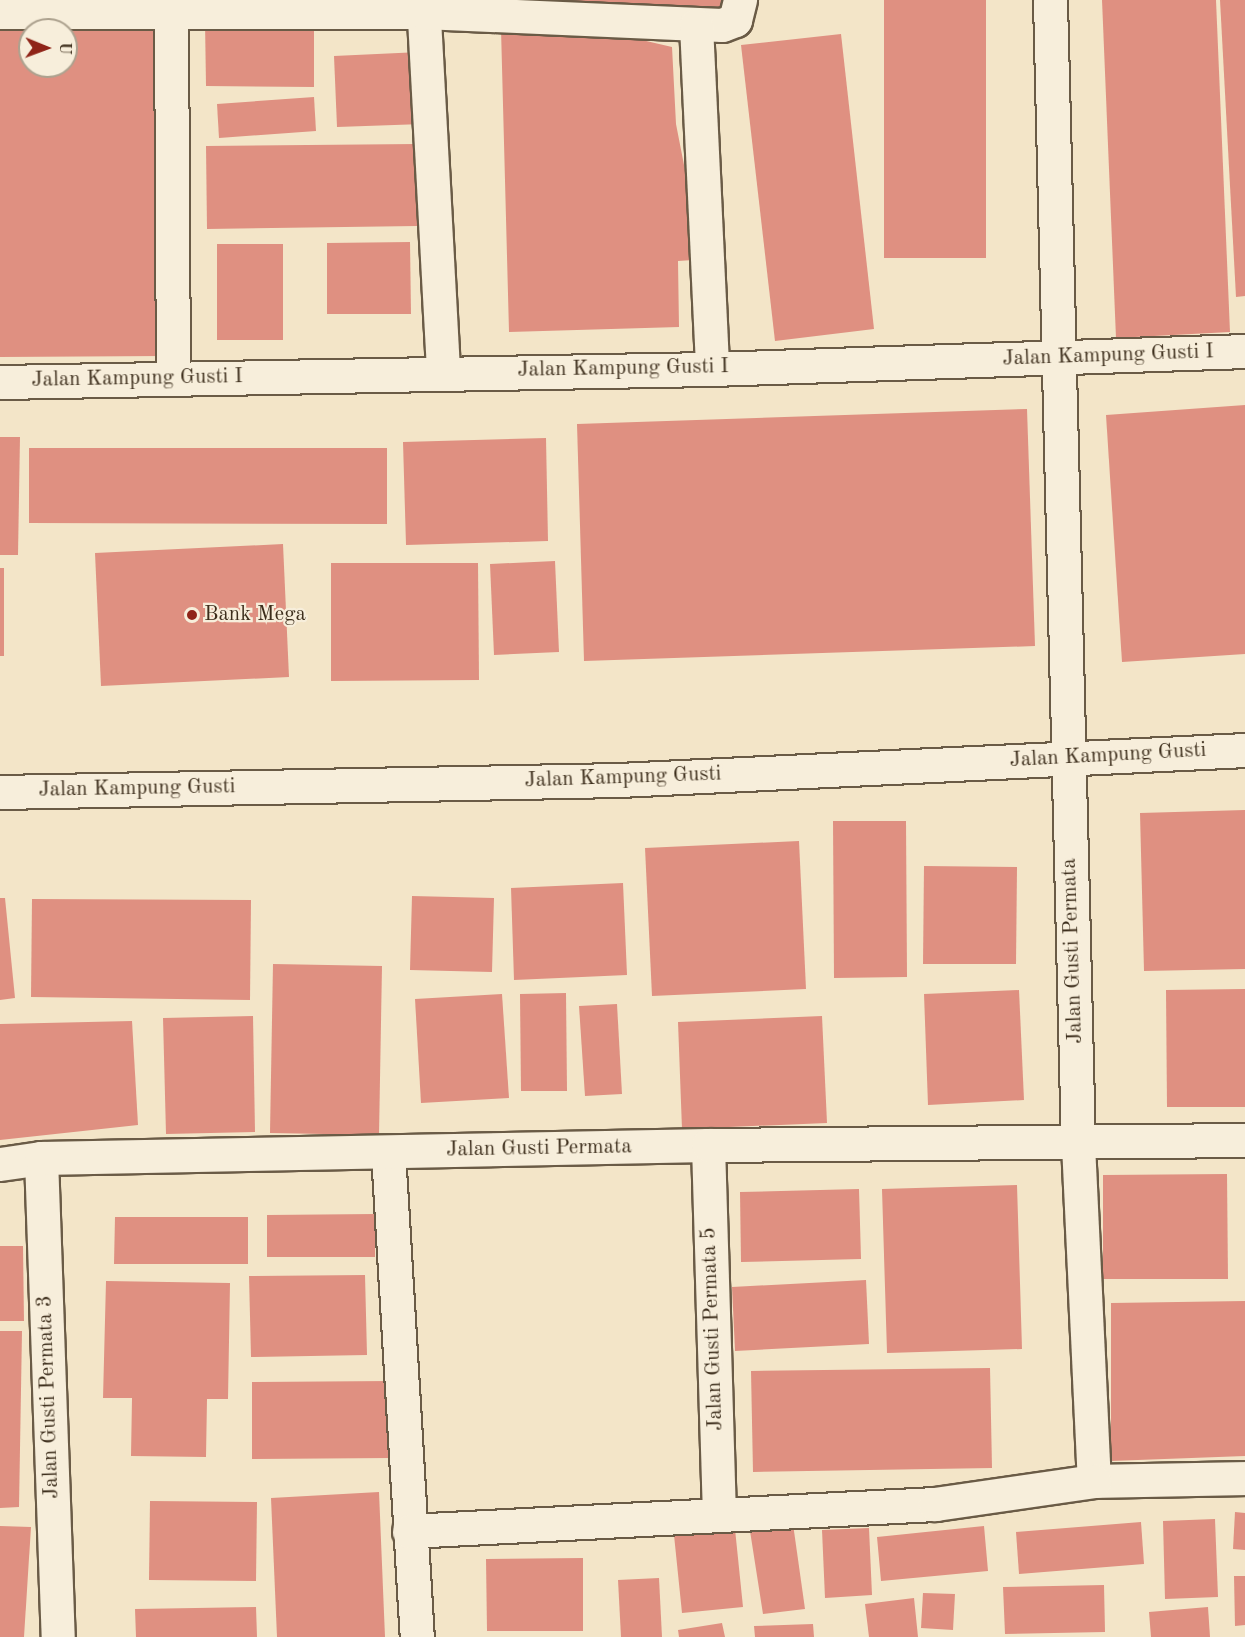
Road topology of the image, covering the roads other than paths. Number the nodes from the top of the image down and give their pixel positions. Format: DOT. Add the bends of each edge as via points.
graph roads {
  1 [pos="740,0"];
  2 [pos="1050,0"];
  3 [pos="423,6"];
  4 [pos="171,10"];
  5 [pos="0,12"];
  6 [pos="696,25"];
  7 [pos="1245,351"];
  8 [pos="1058,357"];
  9 [pos="711,369"];
  10 [pos="443,372"];
  11 [pos="173,379"];
  12 [pos="0,382"];
  13 [pos="1245,750"];
  14 [pos="1067,758"];
  15 [pos="0,792"];
  16 [pos="1245,1140"];
  17 [pos="1078,1144"];
  18 [pos="708,1145"];
  19 [pos="388,1152"];
  20 [pos="41,1158"];
  21 [pos="0,1164"];
  22 [pos="1093,1468"];
  23 [pos="1245,1478"];
  24 [pos="719,1514"];
  25 [pos="409,1532"];
  26 [pos="58,1637"];
  27 [pos="417,1637"];
  1 -- 6 [label="street" via="735,20 722,25"];
  2 -- 8 [label="street, Jalan Gusti Permata"];
  3 -- 4 [label="street"];
  3 -- 6 [label="street"];
  3 -- 10 [label="street"];
  4 -- 5 [label="street"];
  4 -- 11 [label="street"];
  6 -- 9 [label="street"];
  7 -- 8 [label="street, Jalan Kampung Gusti I"];
  8 -- 9 [label="street, Jalan Kampung Gusti I"];
  8 -- 14 [label="street, Jalan Gusti Permata"];
  9 -- 10 [label="street, Jalan Kampung Gusti I"];
  10 -- 11 [label="street, Jalan Kampung Gusti I"];
  11 -- 12 [label="street, Jalan Kampung Gusti I"];
  13 -- 14 [label="street, Jalan Kampung Gusti"];
  14 -- 15 [label="street, Jalan Kampung Gusti" via="619,780"];
  14 -- 17 [label="street, Jalan Gusti Permata"];
  16 -- 17 [label="street, Jalan Gusti Permata"];
  17 -- 18 [label="street, Jalan Gusti Permata"];
  17 -- 22 [label="street, Jalan Gusti Permata"];
  18 -- 19 [label="street, Jalan Gusti Permata"];
  18 -- 24 [label="street, Jalan Gusti Permata 5"];
  19 -- 20 [label="street, Jalan Gusti Permata"];
  19 -- 25 [label="street"];
  20 -- 21 [label="street, Jalan Gusti Permata"];
  20 -- 26 [label="street, Jalan Gusti Permata 3"];
  22 -- 23 [label="street"];
  22 -- 24 [label="street" via="935,1504"];
  24 -- 25 [label="street"];
  25 -- 27 [label="street"];
}
